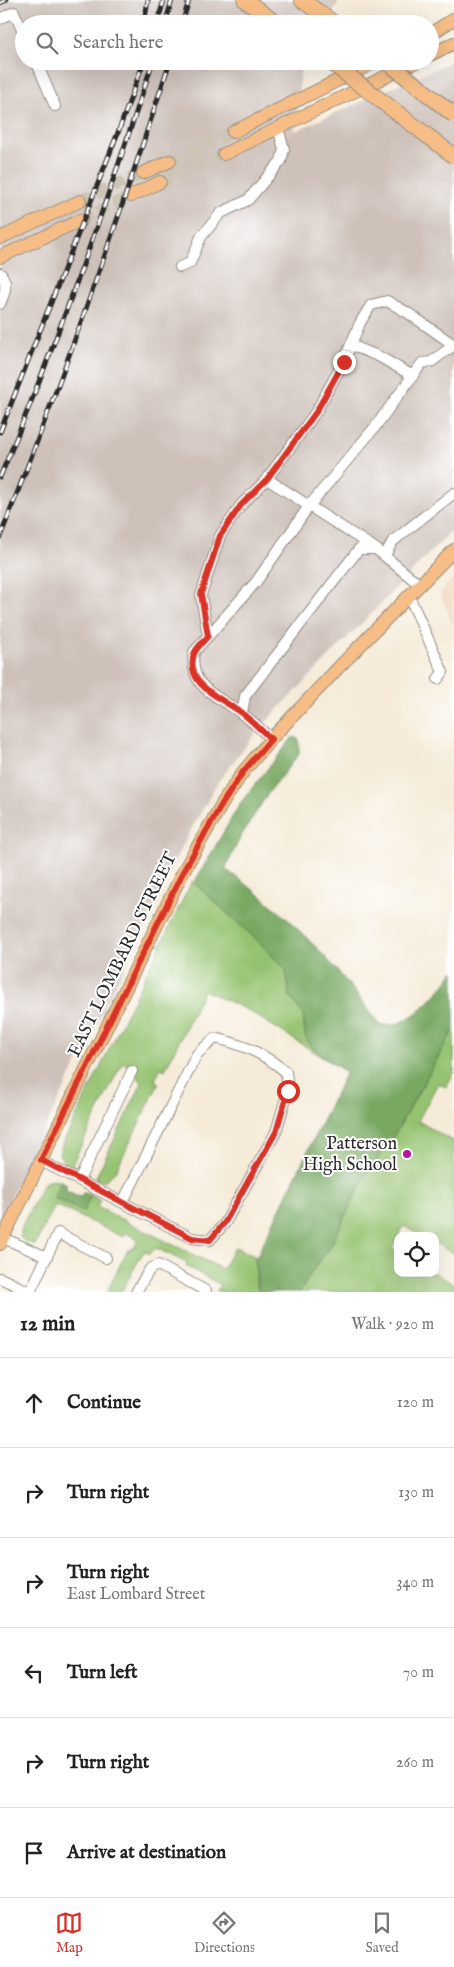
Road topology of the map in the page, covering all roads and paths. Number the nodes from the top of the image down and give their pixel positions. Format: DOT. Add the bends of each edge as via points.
graph roads {
  1 [pos="245,0"];
  2 [pos="302,0"];
  3 [pos="15,15"];
  4 [pos="265,15"];
  5 [pos="322,15"];
  6 [pos="0,19"];
  7 [pos="454,19"];
  8 [pos="439,28"];
  9 [pos="454,43"];
  10 [pos="439,50"];
  11 [pos="40,70"];
  12 [pos="341,70"];
  13 [pos="359,70"];
  14 [pos="391,70"];
  15 [pos="397,70"];
  16 [pos="56,106"];
  17 [pos="454,115"];
  18 [pos="278,128"];
  19 [pos="233,132"];
  20 [pos="224,154"];
  21 [pos="454,156"];
  22 [pos="170,161"];
  23 [pos="144,173"];
  24 [pos="160,182"];
  25 [pos="131,196"];
  26 [pos="80,202"];
  27 [pos="81,220"];
  28 [pos="0,238"];
  29 [pos="0,257"];
  30 [pos="180,267"];
  31 [pos="0,273"];
  32 [pos="0,304"];
  33 [pos="351,345"];
  34 [pos="454,345"];
  35 [pos="413,376"];
  36 [pos="267,479"];
  37 [pos="454,493"];
  38 [pos="309,506"];
  39 [pos="376,549"];
  40 [pos="454,550"];
  41 [pos="389,558"];
  42 [pos="420,585"];
  43 [pos="409,596"];
  44 [pos="208,636"];
  45 [pos="438,679"];
  46 [pos="242,714"];
  47 [pos="271,739"];
  48 [pos="132,1072"];
  49 [pos="41,1160"];
  50 [pos="79,1180"];
  51 [pos="123,1202"];
  52 [pos="2,1241"];
  53 [pos="47,1258"];
  54 [pos="106,1258"];
  55 [pos="0,1278"];
  56 [pos="206,1291"];
  57 [pos="30,1292"];
  58 [pos="136,1292"];
  1 -- 4 [label="highway"];
  2 -- 5 [label="highway"];
  3 -- 6 [label="lane" via="14,12"];
  7 -- 8 [label="main road"];
  9 -- 10 [label="main road"];
  11 -- 16 [label="lane"];
  12 -- 21 [label="highway, bridge"];
  13 -- 19 [label="main road"];
  14 -- 18 [label="main road"];
  15 -- 17 [label="highway, bridge"];
  18 -- 20 [label="main road"];
  18 -- 30 [label="lane" via="284,149 280,161 248,200 221,213 201,237 190,263"];
  22 -- 23 [label="main road"];
  24 -- 25 [label="main road"];
  26 -- 28 [label="main road"];
  27 -- 29 [label="main road"];
  31 -- 32 [label="lane" via="6,289"];
  33 -- 34 [label="lane" via="372,305 387,301"];
  33 -- 35 [label="lane"];
  33 -- 36 [label="lane" via="316,412"];
  34 -- 35 [label="lane" via="432,362 422,363"];
  35 -- 38 [label="lane"];
  36 -- 38 [label="lane"];
  36 -- 44 [label="lane" via="241,505 220,536 201,594"];
  37 -- 41 [label="lane" via="394,541"];
  38 -- 39 [label="lane"];
  38 -- 44 [label="lane" via="256,582"];
  39 -- 41 [label="lane"];
  39 -- 46 [label="lane" via="359,549 245,696"];
  40 -- 42 [label="main road, EAST LOMBARD STREET"];
  41 -- 42 [label="lane"];
  42 -- 43 [label="main road, EAST LOMBARD STREET"];
  43 -- 45 [label="lane" via="443,672"];
  43 -- 47 [label="main road, EAST LOMBARD STREET"];
  44 -- 46 [label="lane" via="194,652 192,665 197,681"];
  46 -- 47 [label="lane"];
  47 -- 49 [label="main road, EAST LOMBARD STREET" via="243,772 184,870"];
  48 -- 50 [label="lane"];
  49 -- 50 [label="lane"];
  49 -- 52 [label="main road, EAST LOMBARD STREET"];
  50 -- 51 [label="lane"];
  51 -- 51 [label="lane" via="192,1238 210,1240 225,1222 276,1132 288,1091 286,1072 243,1045 215,1038 197,1054"];
  52 -- 53 [label="lane"];
  53 -- 54 [label="lane" via="58,1233"];
  53 -- 57 [label="lane"];
  55 -- 57 [label="lane"];
  56 -- 58 [label="lane" via="158,1265 150,1269"];
}
